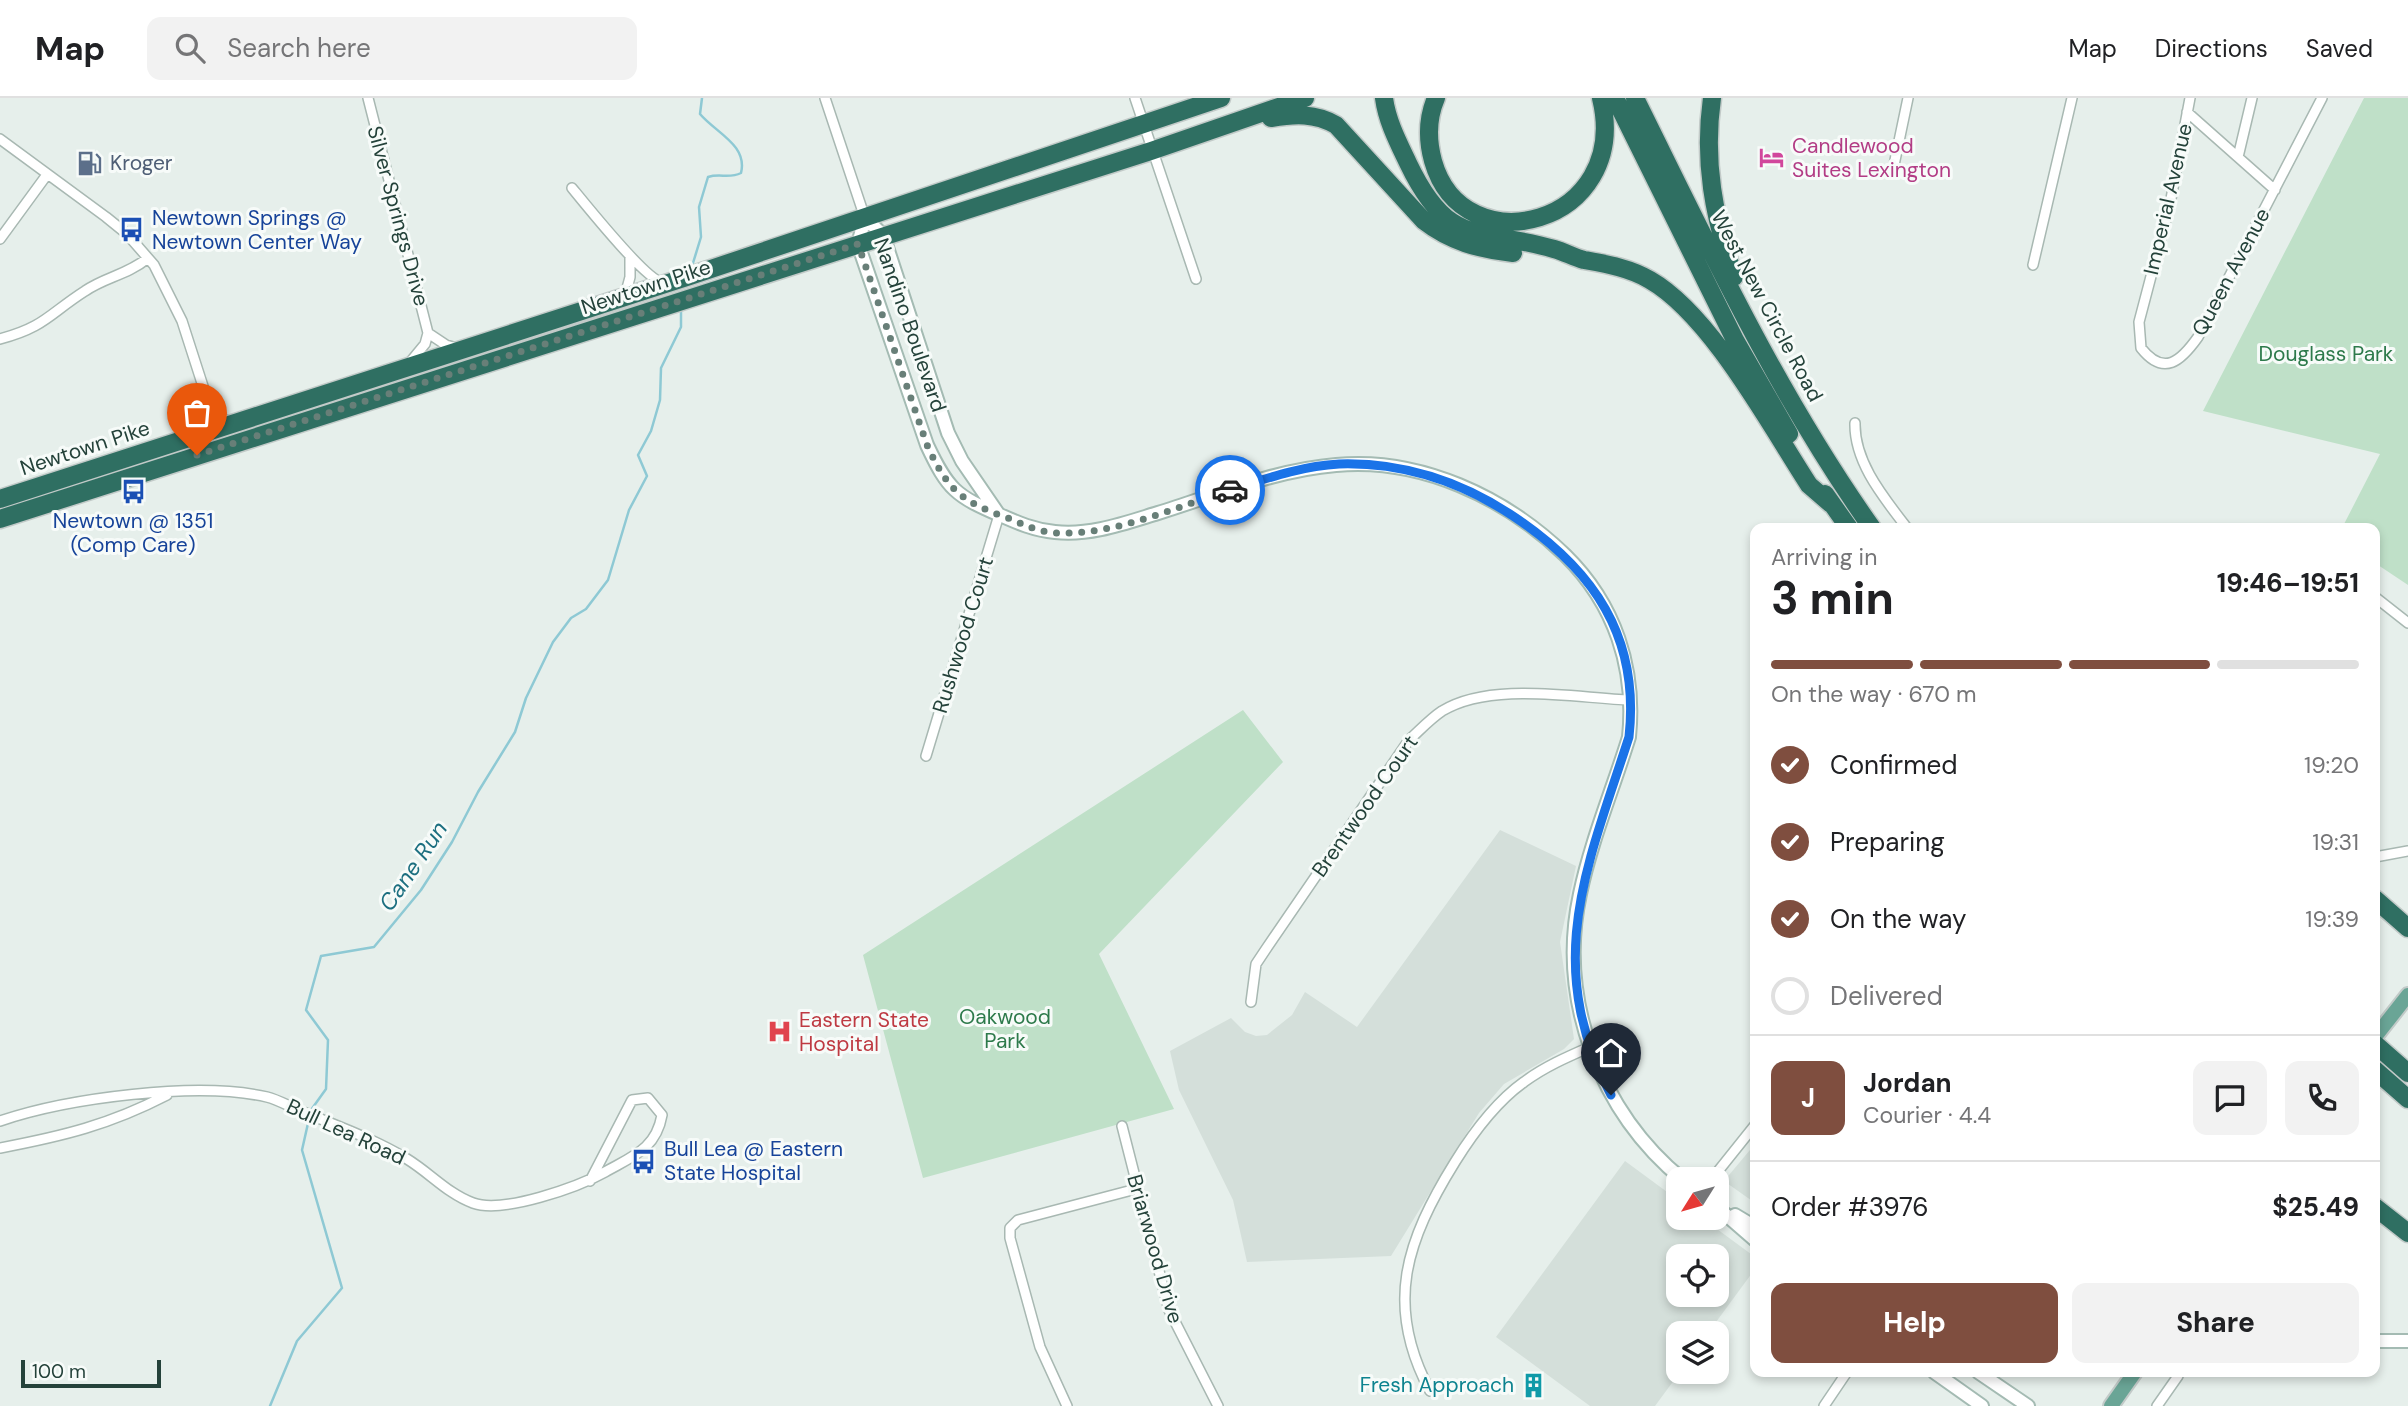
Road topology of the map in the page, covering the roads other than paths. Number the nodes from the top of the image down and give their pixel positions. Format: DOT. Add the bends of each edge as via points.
graph roads {
  1 [pos="368,98"];
  2 [pos="825,98"];
  3 [pos="1135,98"];
  4 [pos="1221,98"];
  5 [pos="1306,98"];
  6 [pos="1384,98"];
  7 [pos="1436,98"];
  8 [pos="1601,98"];
  9 [pos="1615,98"];
  10 [pos="1635,98"];
  11 [pos="1712,98"];
  12 [pos="1909,98"];
  13 [pos="2072,98"];
  14 [pos="2190,98"];
  15 [pos="2252,98"];
  16 [pos="2322,98"];
  17 [pos="2187,112"];
  18 [pos="1143,124"];
  19 [pos="1200,133"];
  20 [pos="0,139"];
  21 [pos="1151,151"];
  22 [pos="2238,157"];
  23 [pos="1894,165"];
  24 [pos="46,176"];
  25 [pos="572,188"];
  26 [pos="2276,190"];
  27 [pos="865,218"];
  28 [pos="883,235"];
  29 [pos="0,239"];
  30 [pos="858,244"];
  31 [pos="630,256"];
  32 [pos="1568,256"];
  33 [pos="148,258"];
  34 [pos="2034,265"];
  35 [pos="1196,279"];
  36 [pos="671,282"];
  37 [pos="624,297"];
  38 [pos="2144,300"];
  39 [pos="428,333"];
  40 [pos="0,339"];
  41 [pos="1756,340"];
  42 [pos="470,346"];
  43 [pos="393,371"];
  44 [pos="344,407"];
  45 [pos="210,408"];
  46 [pos="1855,423"];
  47 [pos="231,424"];
  48 [pos="202,433"];
  49 [pos="0,499"];
  50 [pos="1831,504"];
  51 [pos="999,514"];
  52 [pos="0,519"];
  53 [pos="1845,523"];
  54 [pos="1869,523"];
  55 [pos="1904,523"];
  56 [pos="2380,601"];
  57 [pos="2408,623"];
  58 [pos="1630,700"];
  59 [pos="926,756"];
  60 [pos="2408,851"];
  61 [pos="2380,856"];
  62 [pos="2380,903"];
  63 [pos="2408,928"];
  64 [pos="2404,1001"];
  65 [pos="1251,1002"];
  66 [pos="2380,1031"];
  67 [pos="1590,1048"];
  68 [pos="2380,1048"];
  69 [pos="2408,1073"];
  70 [pos="2380,1074"];
  71 [pos="171,1093"];
  72 [pos="2408,1099"];
  73 [pos="0,1121"];
  74 [pos="1122,1126"];
  75 [pos="1750,1131"];
  76 [pos="0,1148"];
  77 [pos="1669,1167"];
  78 [pos="1721,1167"];
  79 [pos="590,1181"];
  80 [pos="1136,1189"];
  81 [pos="2380,1211"];
  82 [pos="1729,1214"];
  83 [pos="2380,1225"];
  84 [pos="1750,1230"];
  85 [pos="2408,1233"];
  86 [pos="2408,1240"];
  87 [pos="2408,1340"];
  88 [pos="2380,1341"];
  89 [pos="1844,1377"];
  90 [pos="1941,1377"];
  91 [pos="1986,1377"];
  92 [pos="2131,1377"];
  93 [pos="2177,1377"];
  94 [pos="1430,1391"];
  95 [pos="1067,1406"];
  96 [pos="1218,1406"];
  97 [pos="1824,1406"];
  98 [pos="1982,1406"];
  99 [pos="2028,1406"];
  100 [pos="2111,1406"];
  101 [pos="2157,1406"];
  1 -- 39 [label="street, Silver Springs Drive"];
  2 -- 27 [label="street"];
  3 -- 18 [label="street"];
  4 -- 18 [label="highway, Newtown Pike"];
  5 -- 19 [label="highway, Newtown Pike"];
  6 -- 32 [label="highway" via="1412,171 1440,212 1455,225 1474,234 1556,249"];
  7 -- 8 [label="highway" via="1428,138 1443,182 1475,212 1518,222 1555,213 1588,185 1603,147"];
  9 -- 50 [label="highway, West New Circle Road" via="1735,340"];
  10 -- 41 [label="highway, West New Circle Road"];
  11 -- 41 [label="highway" via="1707,151 1714,212"];
  12 -- 23 [label="street"];
  13 -- 34 [label="street"];
  14 -- 17 [label="street, Imperial Avenue"];
  15 -- 22 [label="street"];
  16 -- 26 [label="street, Queen Avenue"];
  17 -- 22 [label="street"];
  17 -- 38 [label="street, Imperial Avenue" via="2170,204"];
  18 -- 21 [label="street"];
  18 -- 27 [label="highway, Newtown Pike"];
  19 -- 21 [label="highway, Newtown Pike"];
  19 -- 32 [label="highway" via="1287,115 1326,119 1345,131 1410,207 1436,230 1490,251 1552,259"];
  20 -- 24 [label="street"];
  21 -- 28 [label="highway, Newtown Pike"];
  21 -- 35 [label="street"];
  22 -- 26 [label="street"];
  24 -- 29 [label="street"];
  24 -- 33 [label="street" via="106,217"];
  25 -- 31 [label="street"];
  26 -- 38 [label="street, Queen Avenue" via="2198,337 2172,363 2154,361 2141,348 2139,322"];
  27 -- 28 [label="street, Nandino Boulevard"];
  27 -- 30 [label="street, Nandino Boulevard"];
  27 -- 36 [label="highway, Newtown Pike"];
  28 -- 30 [label="highway, Newtown Pike"];
  28 -- 51 [label="street, Nandino Boulevard" via="948,433"];
  30 -- 44 [label="highway, Newtown Pike"];
  30 -- 51 [label="street, Nandino Boulevard" via="936,464 961,498"];
  31 -- 36 [label="street" via="656,281"];
  31 -- 37 [label="street" via="631,277"];
  32 -- 50 [label="highway" via="1650,279 1688,311 1809,485"];
  33 -- 40 [label="street" via="124,275 85,291 36,328"];
  33 -- 45 [label="street" via="174,302"];
  36 -- 37 [label="highway, Newtown Pike"];
  37 -- 42 [label="highway, Newtown Pike"];
  39 -- 42 [label="street, Silver Springs Drive" via="446,345"];
  39 -- 43 [label="street, Silver Springs Drive" via="415,359"];
  41 -- 54 [label="highway, West New Circle Road"];
  42 -- 43 [label="highway, Newtown Pike"];
  43 -- 44 [label="highway" via="379,384 350,396"];
  43 -- 47 [label="highway, Newtown Pike"];
  44 -- 52 [label="highway, Newtown Pike"];
  45 -- 47 [label="street"];
  45 -- 48 [label="street"];
  46 -- 55 [label="street" via="1866,468"];
  47 -- 48 [label="highway, Newtown Pike"];
  48 -- 49 [label="highway, Newtown Pike"];
  50 -- 53 [label="highway, West New Circle Road"];
  51 -- 58 [label="street, Nandino Boulevard" via="1032,528 1083,532 1338,464 1382,466 1438,477 1468,488 1503,510 1543,537 1581,572 1616,630 1629,675"];
  51 -- 59 [label="street, Rushwood Court"];
  56 -- 57 [label="street"];
  58 -- 65 [label="street, Brentwood Court" via="1505,694 1461,703 1428,722 1409,740 1273,937 1256,964"];
  58 -- 67 [label="street, Nandino Boulevard" via="1629,737 1576,919 1576,990"];
  60 -- 61 [label="street"];
  62 -- 63 [label="highway"];
  64 -- 66 [label="main road"];
  67 -- 77 [label="street, Nandino Boulevard" via="1624,1116"];
  67 -- 94 [label="street" via="1536,1074 1502,1100 1462,1150 1419,1226 1405,1272 1405,1318 1409,1346"];
  68 -- 69 [label="highway"];
  70 -- 72 [label="highway"];
  71 -- 73 [label="street, Bull Lea Road" via="75,1102"];
  71 -- 76 [label="street, Bull Lea Road" via="130,1114 73,1134"];
  71 -- 79 [label="street, Bull Lea Road" via="226,1091 269,1097 409,1160 449,1191 475,1204 509,1204"];
  74 -- 80 [label="street, Briarwood Drive"];
  75 -- 78 [label="street"];
  79 -- 79 [label="street, Bull Lea Road" via="639,1153 658,1135 662,1115 648,1097 632,1100"];
  80 -- 95 [label="street" via="1018,1220 1010,1228 1040,1347"];
  80 -- 96 [label="street, Briarwood Drive" via="1170,1310"];
  81 -- 85 [label="highway"];
  82 -- 84 [label="street"];
  83 -- 86 [label="highway"];
  87 -- 88 [label="street"];
  89 -- 97 [label="street"];
  90 -- 98 [label="street"];
  91 -- 99 [label="street"];
  92 -- 100 [label="main road"];
  93 -- 101 [label="street"];
}
